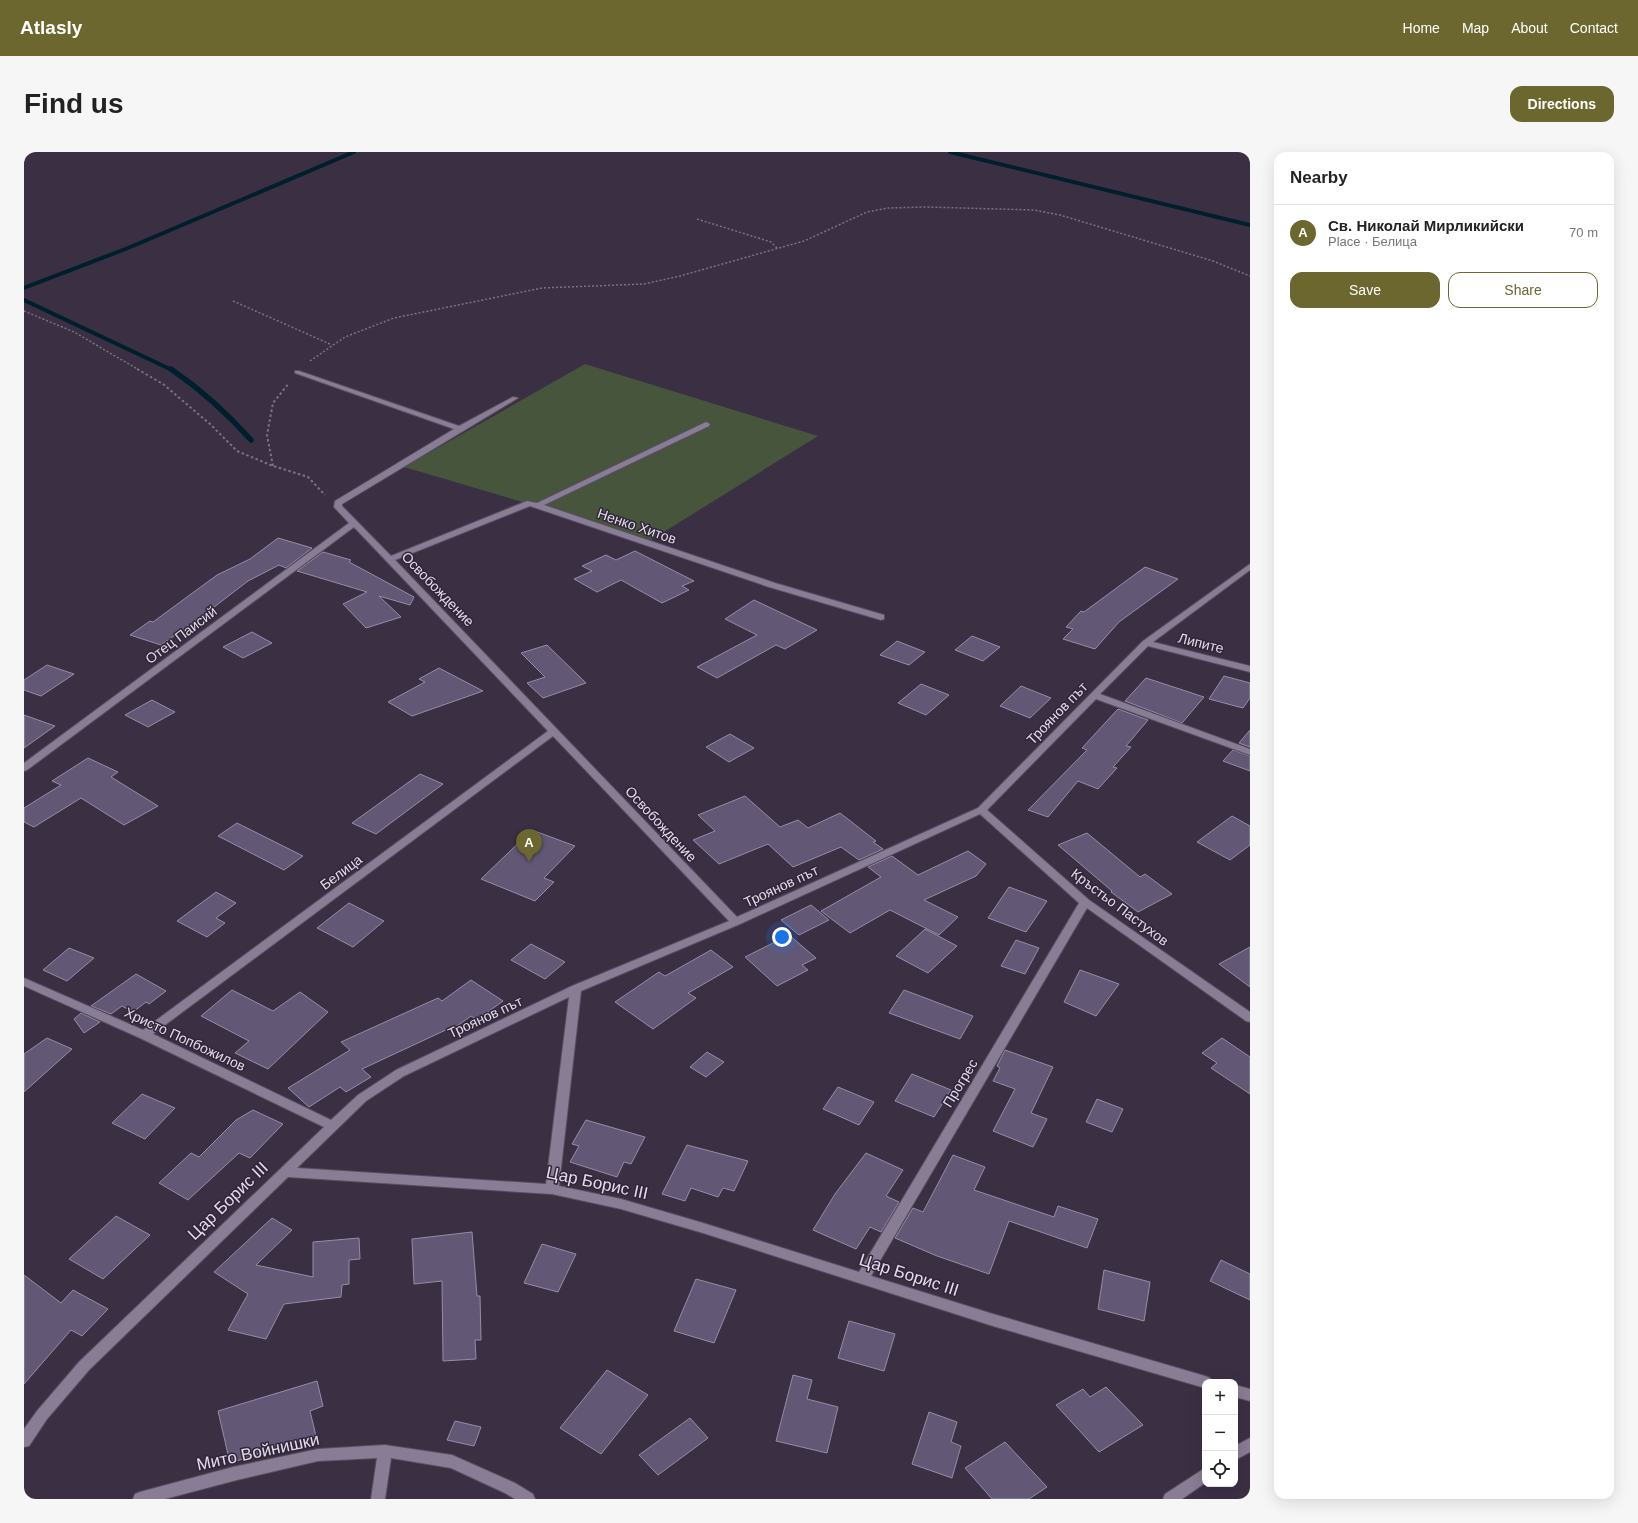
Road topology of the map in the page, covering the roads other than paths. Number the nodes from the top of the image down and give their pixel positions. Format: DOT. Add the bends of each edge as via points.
graph roads {
  1 [pos="298,372"];
  2 [pos="515,398"];
  3 [pos="706,424"];
  4 [pos="460,429"];
  5 [pos="537,506"];
  6 [pos="354,523"];
  7 [pos="390,559"];
  8 [pos="1250,566"];
  9 [pos="880,618"];
  10 [pos="1146,643"];
  11 [pos="1250,669"];
  12 [pos="1094,695"];
  13 [pos="554,731"];
  14 [pos="1250,752"];
  15 [pos="24,768"];
  16 [pos="981,810"];
  17 [pos="1085,902"];
  18 [pos="736,922"];
  19 [pos="24,982"];
  20 [pos="576,990"];
  21 [pos="1250,1018"];
  22 [pos="144,1035"];
  23 [pos="332,1126"];
  24 [pos="284,1172"];
  25 [pos="552,1189"];
  26 [pos="862,1279"];
  27 [pos="1202,1381"];
  28 [pos="1238,1392"];
  29 [pos="1250,1395"];
  30 [pos="24,1441"];
  31 [pos="1250,1444"];
  32 [pos="385,1451"];
  33 [pos="1238,1452"];
  34 [pos="1202,1477"];
  35 [pos="140,1499"];
  36 [pos="378,1499"];
  37 [pos="528,1499"];
  38 [pos="1170,1499"];
  1 -- 4 [label="street"];
  2 -- 4 [label="street"];
  3 -- 5 [label="street"];
  4 -- 6 [label="street, Освобождение" via="338,503 338,507"];
  5 -- 7 [label="street, Ненко Хитов" via="530,503"];
  5 -- 9 [label="street, Ненко Хитов" via="772,585"];
  6 -- 7 [label="street, Освобождение"];
  6 -- 15 [label="street, Отец Паисий"];
  7 -- 13 [label="street, Освобождение"];
  8 -- 10 [label="street, Троянов път"];
  10 -- 11 [label="street, Липите"];
  10 -- 12 [label="street, Троянов път"];
  12 -- 14 [label="street"];
  12 -- 16 [label="street, Троянов път"];
  13 -- 18 [label="street, Освобождение"];
  13 -- 22 [label="street, Белица"];
  16 -- 17 [label="street, Кръстьо Пастухов"];
  16 -- 18 [label="street, Троянов път"];
  17 -- 21 [label="street, Кръстьо Пастухов"];
  17 -- 26 [label="street, Прогрес"];
  18 -- 20 [label="street, Троянов път"];
  19 -- 22 [label="street, Христо Попбожилов"];
  20 -- 23 [label="street, Троянов път" via="400,1073 362,1098"];
  20 -- 25 [label="street"];
  22 -- 23 [label="street, Христо Попбожилов"];
  23 -- 24 [label="street, Троянов път"];
  24 -- 25 [label="street, Цар Борис III"];
  24 -- 30 [label="street, Цар Борис III" via="84,1366 42,1415"];
  25 -- 26 [label="street, Цар Борис III" via="629,1207"];
  26 -- 27 [label="street, Цар Борис III"];
  28 -- 29 [label="street"];
  31 -- 33 [label="street"];
  32 -- 35 [label="street, Мито Войнишки" via="318,1455"];
  32 -- 36 [label="street"];
  32 -- 37 [label="street, Мито Войнишки" via="452,1462 510,1488"];
  34 -- 38 [label="street"];
}
